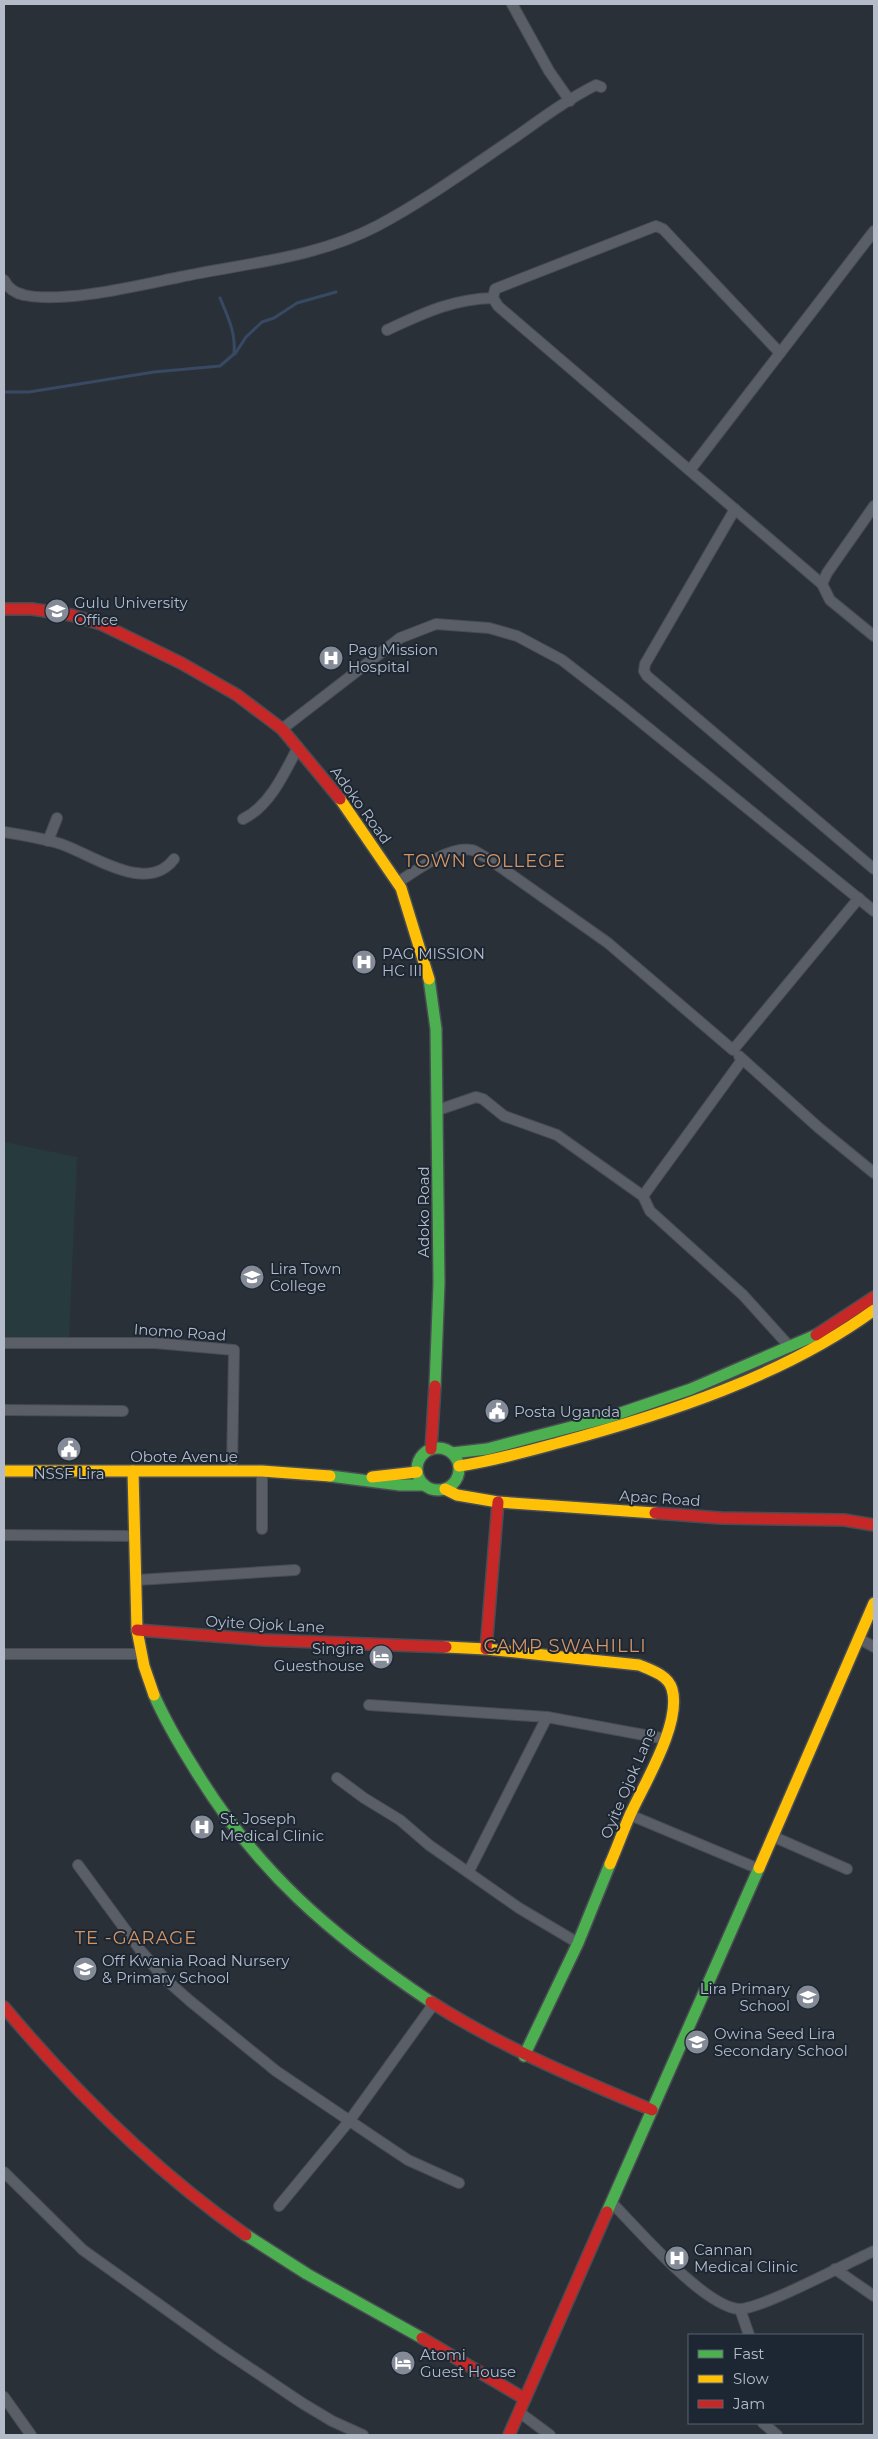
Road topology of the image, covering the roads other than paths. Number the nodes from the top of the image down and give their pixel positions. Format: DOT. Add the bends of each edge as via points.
graph roads {
  1 [pos="512,4"];
  2 [pos="602,86"];
  3 [pos="570,100"];
  4 [pos="874,231"];
  5 [pos="4,280"];
  6 [pos="493,298"];
  7 [pos="387,330"];
  8 [pos="780,353"];
  9 [pos="690,470"];
  10 [pos="874,506"];
  11 [pos="735,509"];
  12 [pos="822,584"];
  13 [pos="4,609"];
  14 [pos="874,636"];
  15 [pos="282,729"];
  16 [pos="298,746"];
  17 [pos="57,818"];
  18 [pos="243,819"];
  19 [pos="4,832"];
  20 [pos="48,841"];
  21 [pos="174,859"];
  22 [pos="874,868"];
  23 [pos="397,882"];
  24 [pos="858,898"];
  25 [pos="874,911"];
  26 [pos="733,1050"];
  27 [pos="742,1060"];
  28 [pos="438,1110"];
  29 [pos="874,1173"];
  30 [pos="643,1196"];
  31 [pos="874,1297"];
  32 [pos="874,1310"];
  33 [pos="4,1343"];
  34 [pos="790,1347"];
  35 [pos="4,1410"];
  36 [pos="123,1410"];
  37 [pos="432,1449"];
  38 [pos="452,1453"];
  39 [pos="459,1466"];
  40 [pos="232,1470"];
  41 [pos="4,1471"];
  42 [pos="133,1471"];
  43 [pos="262,1471"];
  44 [pos="417,1472"];
  45 [pos="363,1479"];
  46 [pos="424,1484"];
  47 [pos="445,1489"];
  48 [pos="498,1502"];
  49 [pos="874,1525"];
  50 [pos="262,1528"];
  51 [pos="4,1535"];
  52 [pos="135,1536"];
  53 [pos="295,1570"];
  54 [pos="137,1580"];
  55 [pos="874,1603"];
  56 [pos="137,1630"];
  57 [pos="858,1638"];
  58 [pos="874,1647"];
  59 [pos="486,1649"];
  60 [pos="4,1654"];
  61 [pos="140,1654"];
  62 [pos="370,1705"];
  63 [pos="548,1717"];
  64 [pos="666,1739"];
  65 [pos="337,1778"];
  66 [pos="630,1815"];
  67 [pos="772,1836"];
  68 [pos="78,1865"];
  69 [pos="759,1869"];
  70 [pos="846,1869"];
  71 [pos="468,1871"];
  72 [pos="578,1943"];
  73 [pos="433,2005"];
  74 [pos="4,2007"];
  75 [pos="524,2056"];
  76 [pos="652,2110"];
  77 [pos="350,2120"];
  78 [pos="4,2172"];
  79 [pos="458,2182"];
  80 [pos="612,2203"];
  81 [pos="279,2206"];
  82 [pos="874,2251"];
  83 [pos="834,2269"];
  84 [pos="874,2296"];
  85 [pos="740,2309"];
  86 [pos="749,2334"];
  87 [pos="4,2397"];
  88 [pos="524,2398"];
  89 [pos="519,2412"];
  90 [pos="764,2424"];
  91 [pos="31,2435"];
  92 [pos="363,2435"];
  93 [pos="509,2435"];
  94 [pos="550,2435"];
  95 [pos="777,2435"];
  1 -- 3 [label="street" via="549,71"];
  2 -- 3 [label="street" via="596,85"];
  3 -- 5 [label="street" via="428,196 376,226 320,250 143,285 54,296 17,294"];
  4 -- 8 [label="street"];
  6 -- 7 [label="street" via="468,298 440,306"];
  6 -- 8 [label="street" via="496,289 656,226 663,229"];
  6 -- 9 [label="street" via="498,306"];
  8 -- 9 [label="street"];
  9 -- 11 [label="street"];
  10 -- 12 [label="street"];
  11 -- 12 [label="street"];
  11 -- 22 [label="street" via="645,664 644,671"];
  12 -- 14 [label="street" via="830,600"];
  13 -- 15 [label="street, Adoko Road" via="71,615 101,624 230,691"];
  15 -- 16 [label="street, Adoko Road"];
  15 -- 24 [label="street" via="400,638 436,624 489,628 517,636 562,660 605,693"];
  16 -- 18 [label="street" via="260,808"];
  16 -- 23 [label="street, Adoko Road" via="334,790"];
  17 -- 20 [label="street"];
  19 -- 20 [label="street"];
  20 -- 21 [label="street" via="128,872 156,874"];
  23 -- 26 [label="street" via="430,862 455,852 471,850 490,859 608,943"];
  23 -- 28 [label="street, Adoko Road" via="411,917 429,981 436,1029"];
  24 -- 25 [label="street"];
  24 -- 26 [label="street"];
  26 -- 27 [label="street"];
  27 -- 29 [label="street"];
  27 -- 30 [label="street"];
  28 -- 30 [label="street" via="467,1099 483,1099 504,1116 557,1134"];
  28 -- 37 [label="street, Adoko Road" via="439,1283"];
  30 -- 34 [label="street" via="650,1211 743,1295"];
  31 -- 34 [label="street" via="829,1328"];
  32 -- 39 [label="street" via="856,1325 795,1358 696,1400 609,1430"];
  33 -- 40 [label="street, Inomo Road" via="155,1343 234,1350"];
  34 -- 38 [label="street" via="691,1389 606,1418 487,1450"];
  35 -- 36 [label="street"];
  37 -- 38 [label="street"];
  37 -- 44 [label="street" via="420,1458"];
  38 -- 39 [label="street"];
  39 -- 47 [label="street" via="456,1480"];
  40 -- 42 [label="street, Obote Avenue"];
  40 -- 43 [label="street, Obote Avenue"];
  41 -- 42 [label="street, Obote Avenue"];
  42 -- 52 [label="street"];
  43 -- 45 [label="street, Obote Avenue"];
  43 -- 50 [label="street"];
  44 -- 45 [label="street, Obote Avenue"];
  44 -- 46 [label="street"];
  45 -- 46 [label="street, Obote Avenue" via="400,1485"];
  46 -- 47 [label="street" via="430,1488"];
  47 -- 48 [label="street, Apac Road" via="457,1495"];
  48 -- 49 [label="street, Apac Road" via="721,1518 844,1520"];
  48 -- 59 [label="street"];
  51 -- 52 [label="street"];
  52 -- 54 [label="street"];
  53 -- 54 [label="street"];
  54 -- 56 [label="street"];
  55 -- 57 [label="street"];
  56 -- 59 [label="street, Oyite Ojok Lane" via="265,1640"];
  56 -- 61 [label="street"];
  57 -- 58 [label="street"];
  57 -- 67 [label="street"];
  59 -- 64 [label="street, Oyite Ojok Lane" via="640,1666 660,1674 672,1688 673,1710"];
  60 -- 61 [label="street"];
  61 -- 73 [label="street" via="158,1703 185,1753 225,1815 265,1866 313,1914"];
  62 -- 63 [label="street"];
  63 -- 64 [label="street"];
  63 -- 71 [label="street"];
  64 -- 66 [label="street, Oyite Ojok Lane"];
  65 -- 71 [label="street"];
  66 -- 69 [label="street"];
  66 -- 72 [label="street, Oyite Ojok Lane"];
  67 -- 69 [label="street"];
  67 -- 70 [label="street"];
  68 -- 77 [label="street" via="164,1978 276,2071"];
  69 -- 76 [label="street"];
  71 -- 72 [label="street" via="519,1908"];
  72 -- 75 [label="street, Oyite Ojok Lane"];
  73 -- 75 [label="street"];
  73 -- 77 [label="street"];
  74 -- 88 [label="street" via="106,2120 229,2222 311,2276"];
  75 -- 76 [label="street"];
  76 -- 80 [label="street"];
  77 -- 79 [label="street" via="408,2160"];
  77 -- 81 [label="street"];
  78 -- 92 [label="street" via="91,2255 286,2392 332,2421"];
  80 -- 85 [label="street" via="700,2289 718,2302"];
  80 -- 88 [label="street"];
  82 -- 83 [label="street"];
  83 -- 84 [label="street"];
  83 -- 85 [label="street" via="768,2301"];
  85 -- 86 [label="street"];
  87 -- 91 [label="street"];
  88 -- 89 [label="street"];
  89 -- 93 [label="street"];
  89 -- 94 [label="street"];
  90 -- 95 [label="street"];
}
